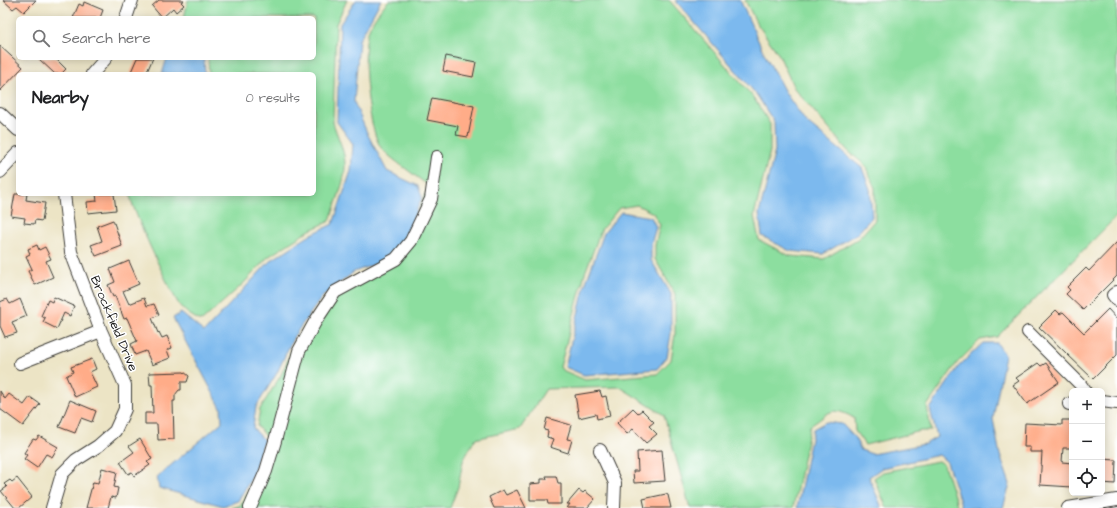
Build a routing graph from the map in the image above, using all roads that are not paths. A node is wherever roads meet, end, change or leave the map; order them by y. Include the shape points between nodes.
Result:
1 (132, 0) edge
2 (127, 16) edge
3 (104, 60) edge
4 (94, 72) edge
5 (0, 113) edge
6 (16, 128) edge
7 (16, 155) edge
8 (437, 157) dead end
9 (0, 172) edge
10 (64, 196) edge
11 (1117, 292) edge
12 (1117, 300) edge
13 (101, 331) junction
14 (1028, 332) dead end
15 (20, 363) dead end
16 (1083, 388) edge
17 (1105, 401) edge
18 (1117, 403) edge
19 (600, 450) dead end
20 (1117, 500) edge
21 (52, 508) edge
22 (250, 508) edge
23 (614, 508) edge
24 (1068, 508) edge

1 - 2 street
3 - 4 street
5 - 6 street
7 - 9 street
8 - 22 street via 431,199 411,241 396,259 335,292 299,351 266,471
10 - 13 street, Brockfield Drive via 71,252
11 - 12 street via 1113,295
13 - 15 street
13 - 21 street, Brockfield Drive via 125,385 125,409 116,431 76,460 62,474
14 - 16 street
17 - 18 street
19 - 23 street via 615,483
20 - 24 street

